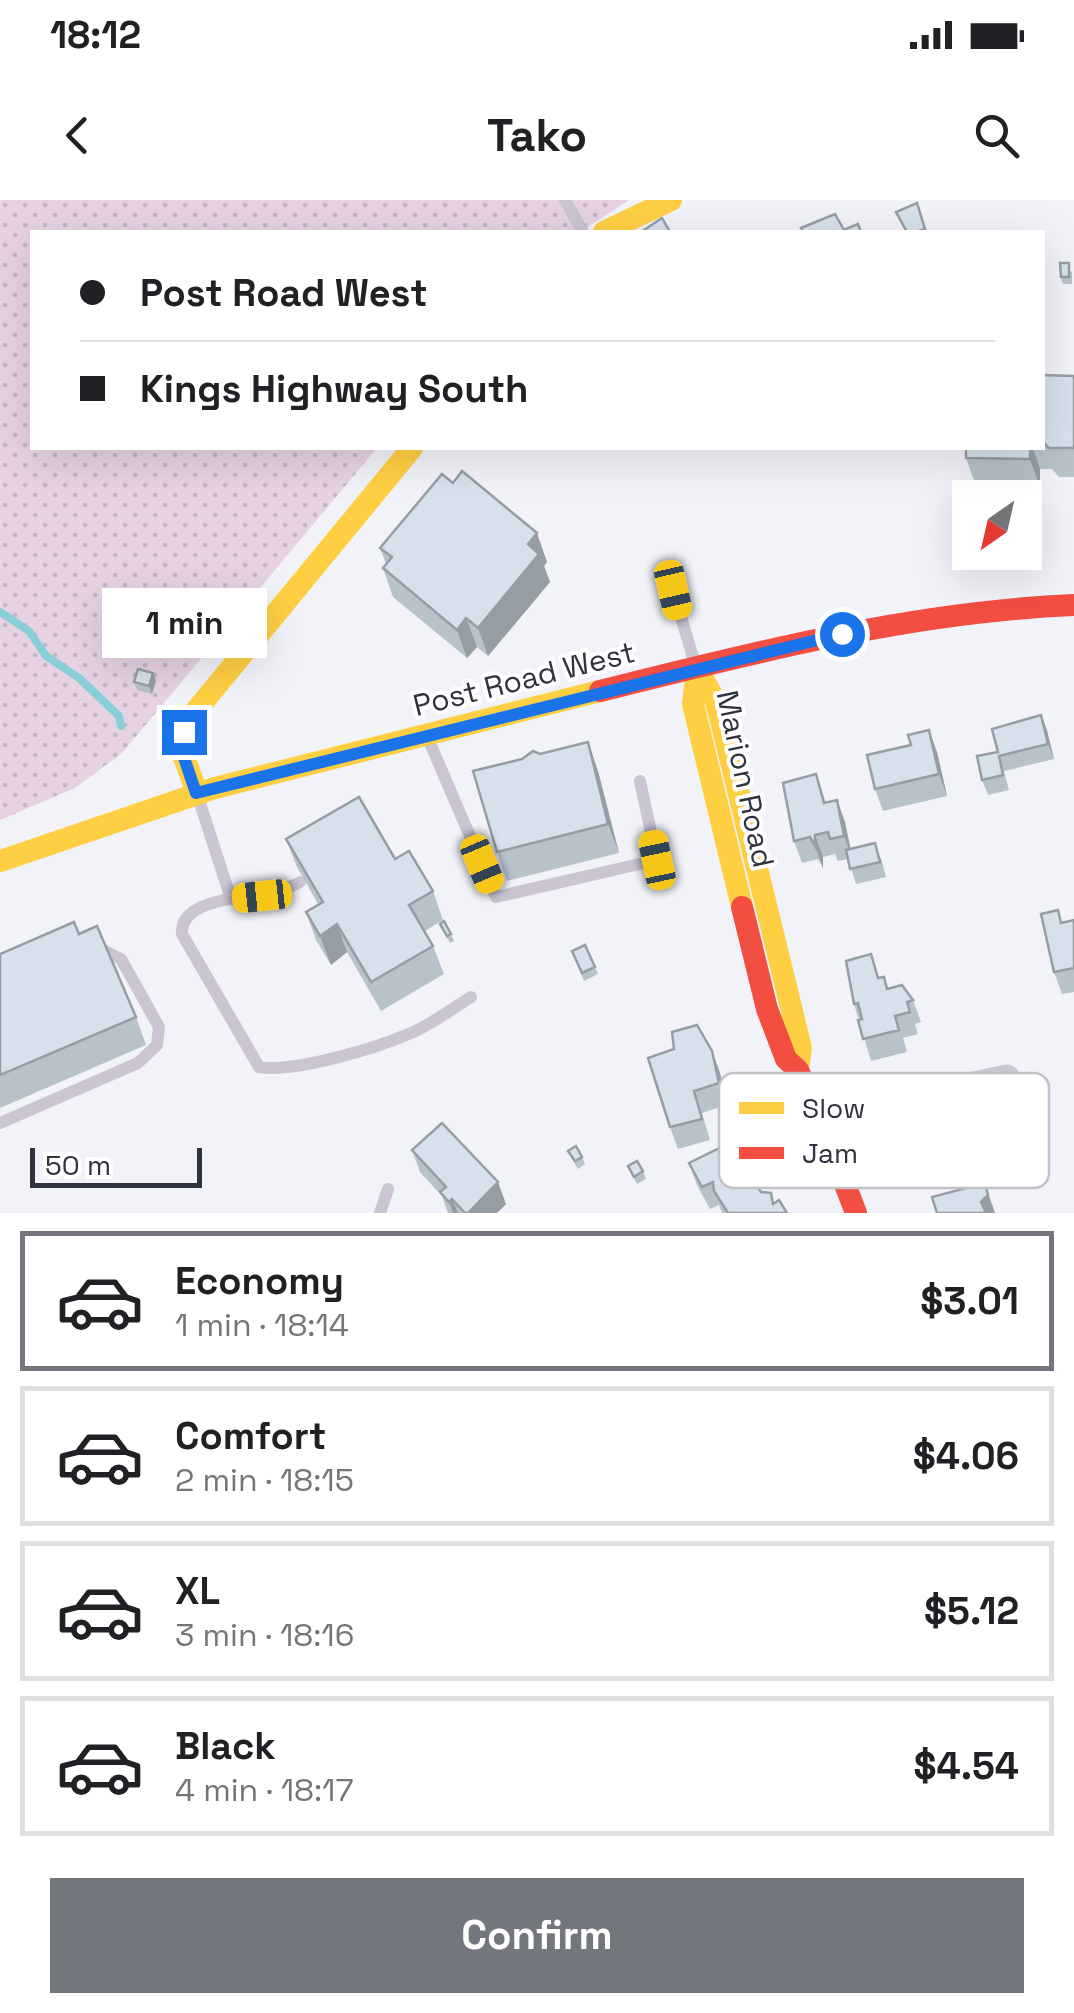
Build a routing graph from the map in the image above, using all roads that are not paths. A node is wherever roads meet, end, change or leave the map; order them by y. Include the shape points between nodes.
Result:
1 (565, 200) edge
2 (671, 200) edge
3 (582, 230) edge
4 (608, 230) edge
5 (410, 450) edge
6 (673, 590) dead end
7 (1074, 605) edge
8 (697, 668) junction
9 (426, 734) junction
10 (640, 780) dead end
11 (196, 793) junction
12 (0, 861) edge
13 (300, 882) edge
14 (232, 899) junction
15 (66, 947) edge
16 (471, 996) dead end
17 (799, 1073) edge
18 (0, 1123) edge
19 (846, 1188) edge
20 (388, 1189) dead end
21 (380, 1213) edge
22 (856, 1213) edge

1 - 3 lane
2 - 4 main road
5 - 11 main road via 190,718 181,749
6 - 8 lane
7 - 8 main road, Post Road West via 928,618
8 - 9 main road, Post Road West
8 - 17 main road, Marion Road via 724,733 801,1048
9 - 10 lane via 496,897 657,860
9 - 11 main road, Post Road West
11 - 12 main road, Post Road West
11 - 14 lane
13 - 14 lane via 276,894
14 - 16 lane via 190,911 181,928 259,1067 281,1068 387,1042
15 - 18 lane via 100,946 121,960 159,1027 157,1045 138,1064
19 - 22 main road, Marion Road
20 - 21 lane

